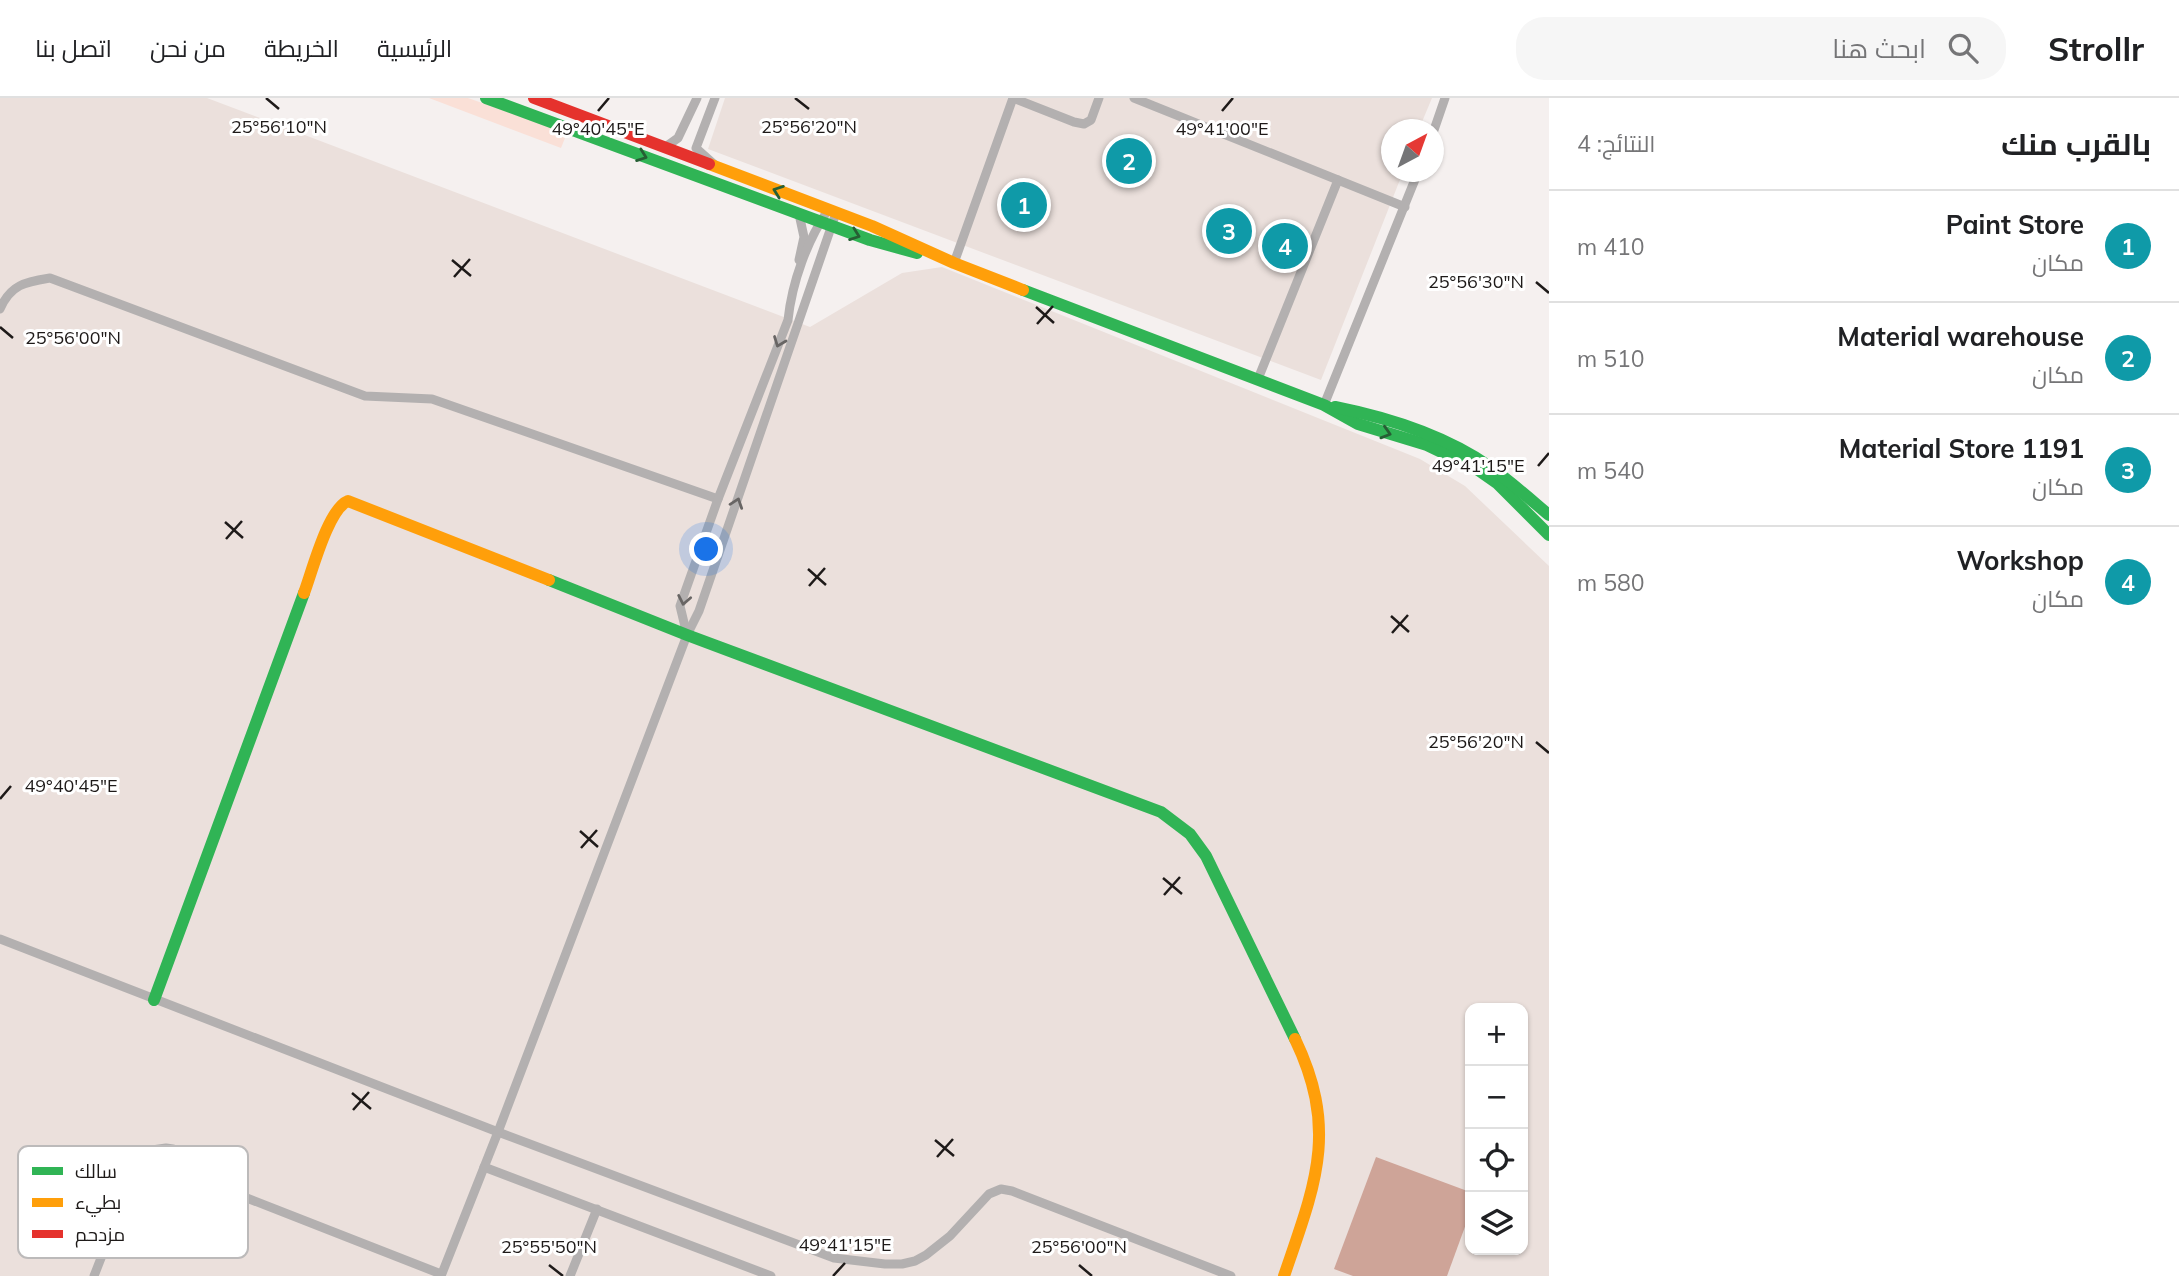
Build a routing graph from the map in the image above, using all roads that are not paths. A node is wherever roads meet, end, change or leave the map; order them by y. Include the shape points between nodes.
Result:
1 (486, 98) edge
2 (534, 98) edge
3 (697, 98) edge
4 (715, 98) edge
5 (1013, 98) edge
6 (1100, 98) edge
7 (1134, 98) edge
8 (1446, 98) edge
9 (1437, 119) edge
10 (664, 148) junction
11 (718, 169) junction
12 (1338, 180) junction
13 (1414, 182) edge
14 (1405, 206) junction
15 (832, 211) junction
16 (799, 214) junction
17 (826, 224) junction
18 (954, 262) junction
19 (790, 298) junction
20 (0, 309) edge
21 (1258, 379) junction
22 (1324, 405) junction
23 (718, 499) junction
24 (1549, 515) edge
25 (1549, 535) edge
26 (687, 635) junction
27 (0, 939) edge
28 (154, 1000) junction
29 (498, 1132) junction
30 (484, 1167) junction
31 (248, 1199) edge
32 (597, 1209) junction
33 (101, 1258) edge
34 (441, 1275) edge
35 (94, 1276) edge
36 (570, 1276) edge
37 (771, 1276) edge
38 (1231, 1276) edge
39 (1284, 1276) edge

1 -> 16 street
2 - 10 street
3 - 10 street via 678,138
4 - 11 street via 696,148
5 - 6 street via 1084,124 1091,120
5 - 18 street
7 - 12 street
8 - 9 street
10 - 11 street
15 -> 11 street
12 - 14 street
12 - 21 street
13 - 14 street
14 - 22 street
15 - 17 street
15 - 18 street
16 - 17 street
16 - 19 street via 804,237
17 -> 18 street
17 - 19 street
26 -> 17 street via 713,572
18 - 21 street
19 -> 23 street via 788,320
20 - 23 street via 5,297 23,283 50,278 365,396 432,399
21 - 22 street
22 - 24 street via 1379,417 1455,446 1482,461
22 -> 25 street via 1359,424 1427,445 1477,469
23 -> 26 street via 680,606
26 - 28 street via 360,504 341,504
26 - 29 street
26 - 39 street via 1161,812 1193,834 1305,1058 1320,1102 1318,1169
27 - 28 street
28 - 29 street
29 - 30 street
29 - 38 street via 834,1258 885,1264 915,1261 937,1247 989,1194 1001,1189
30 - 32 street
30 - 34 street
31 - 34 street
32 - 36 street
32 - 37 street
33 - 35 street

